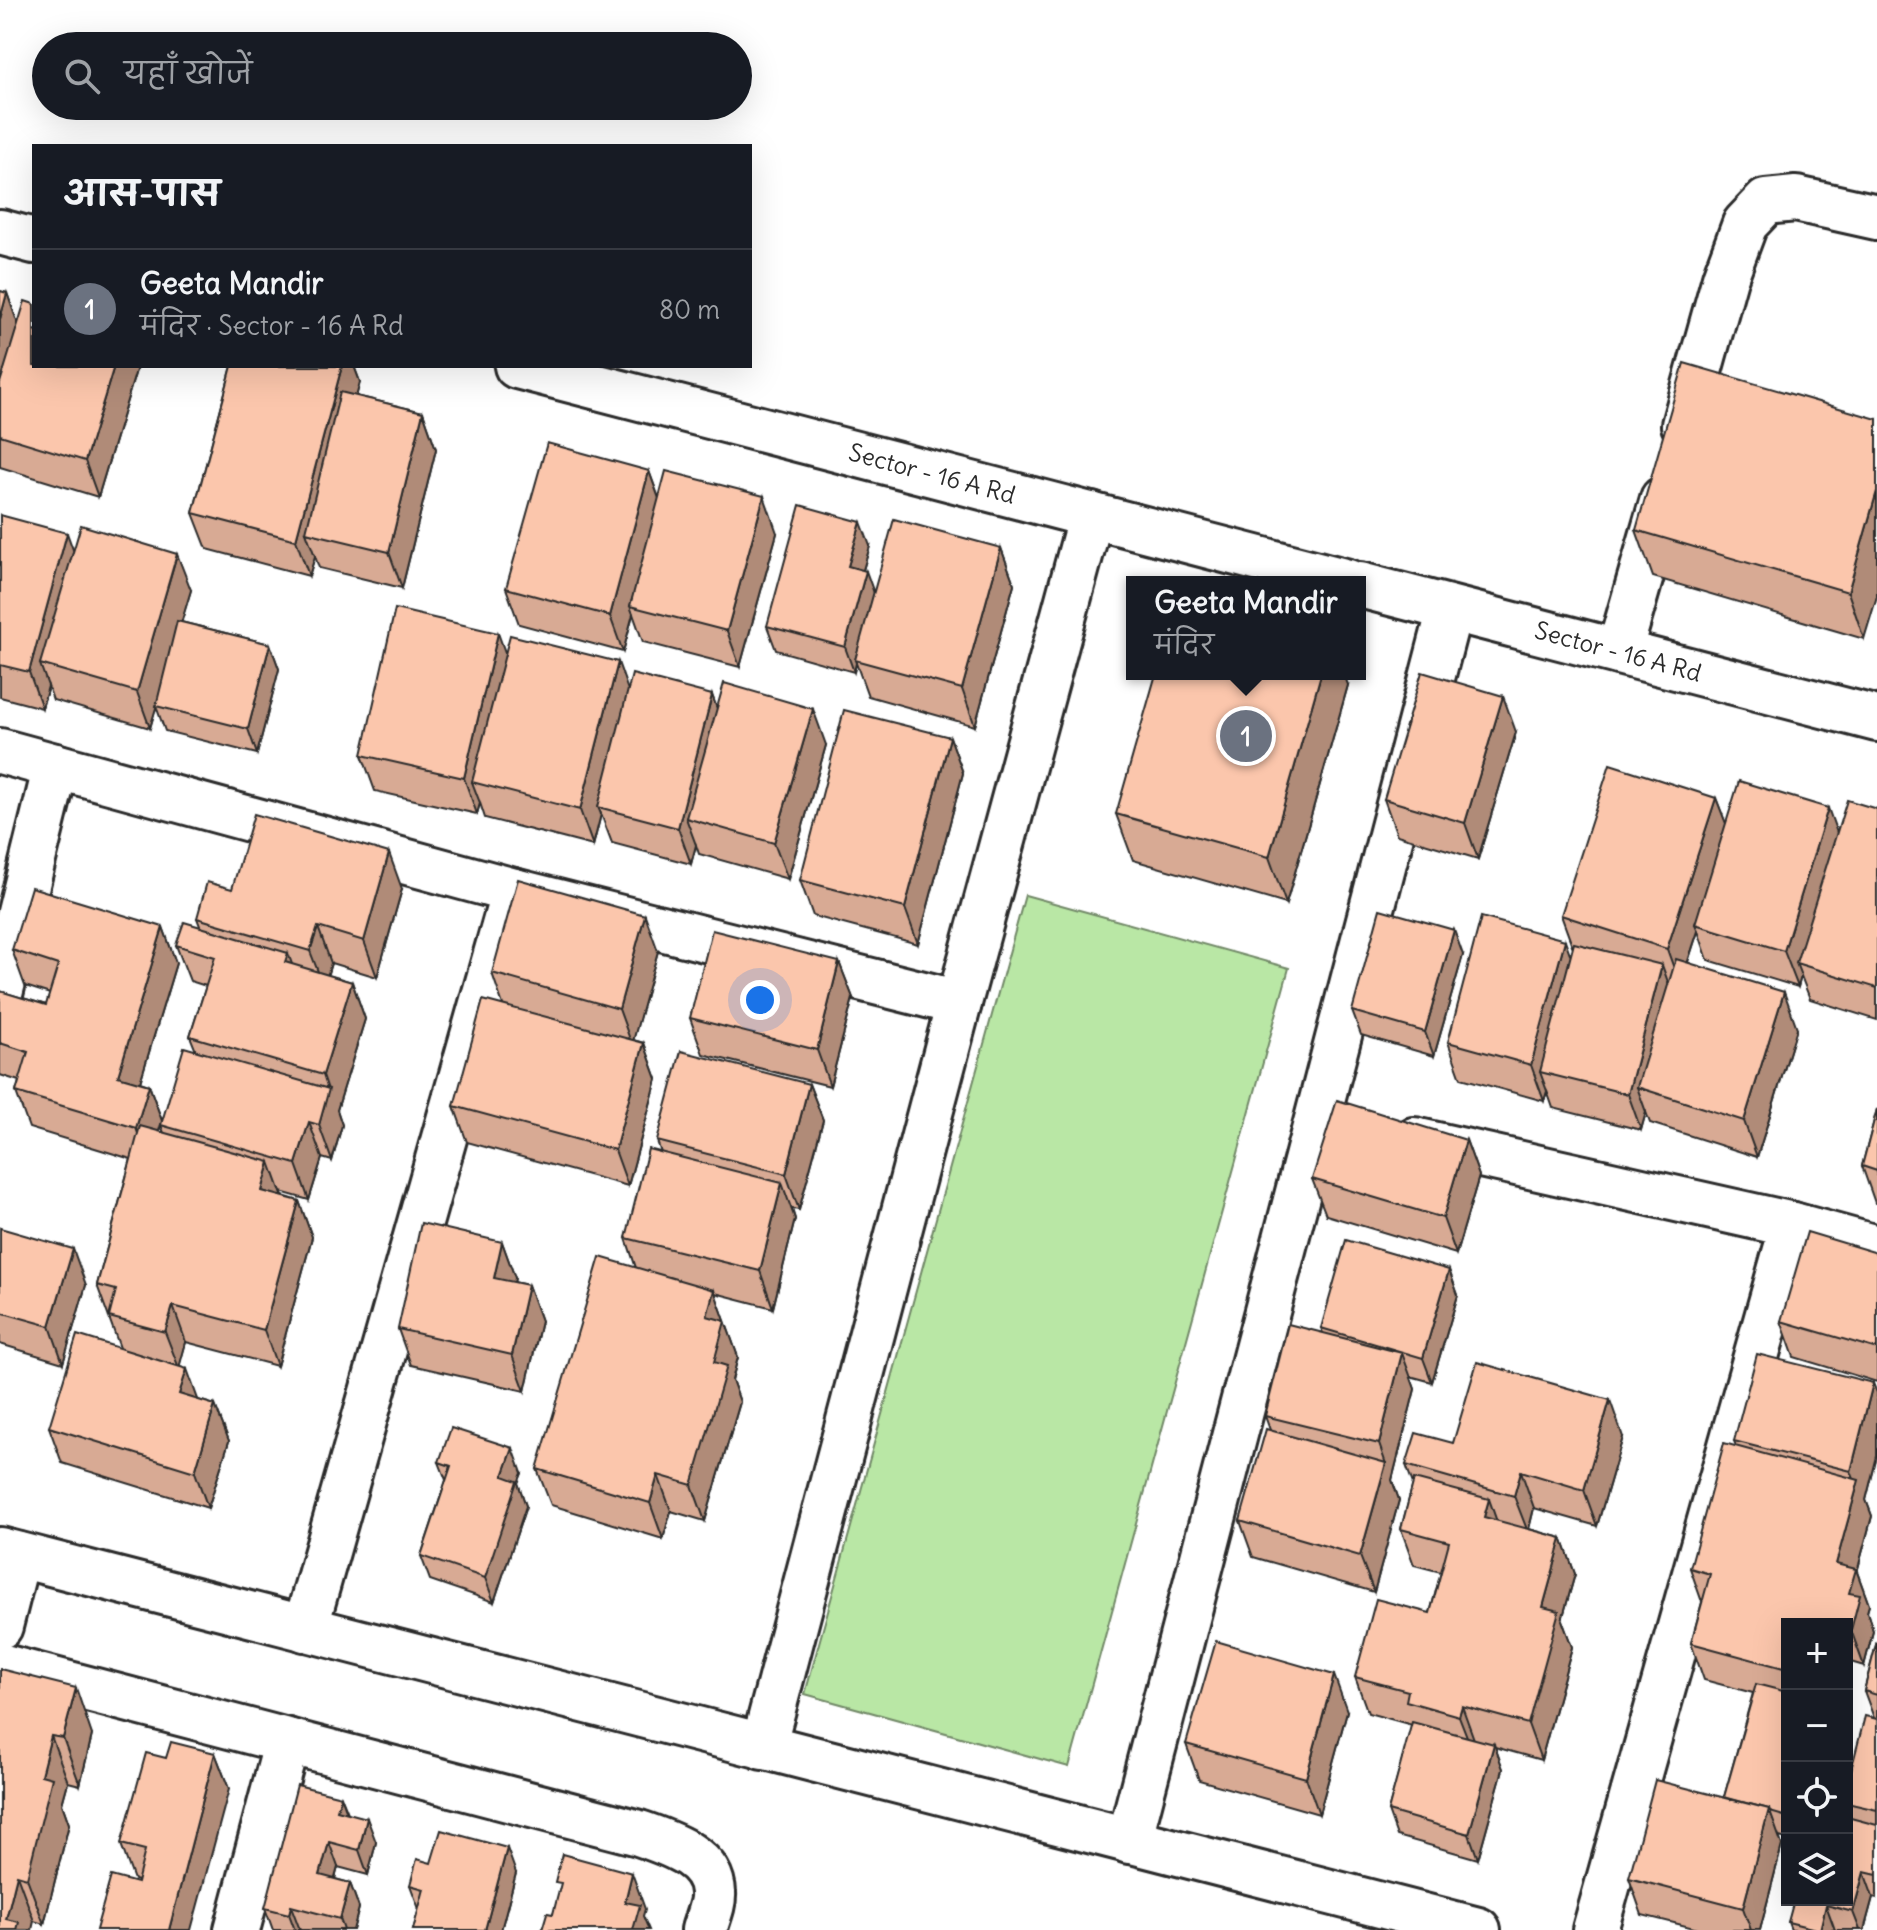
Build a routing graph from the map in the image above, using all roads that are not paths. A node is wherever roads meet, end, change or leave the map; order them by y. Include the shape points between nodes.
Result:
1 (1877, 217) edge
2 (0, 232) edge
3 (32, 240) edge
4 (525, 368) edge
5 (1091, 515) junction
6 (1325, 576) edge
7 (1366, 587) edge
8 (1450, 609) junction
9 (1619, 652) junction
10 (1877, 719) edge
11 (0, 751) edge
12 (56, 766) junction
13 (514, 891) junction
14 (0, 994) edge
15 (959, 1003) junction
16 (1348, 1125) junction
17 (1793, 1225) junction
18 (1877, 1248) edge
19 (9, 1553) edge
20 (0, 1626) edge
21 (305, 1629) junction
22 (0, 1666) edge
23 (287, 1741) junction
24 (763, 1747) junction
25 (1129, 1841) junction
26 (237, 1930) edge
27 (704, 1930) edge
28 (1478, 1930) edge
29 (1595, 1930) edge

1 - 9 street via 1796,199 1766,202 1745,224
2 - 3 street
4 - 5 street, Sector - 16 A Rd
5 - 6 street, Sector - 16 A Rd
5 - 15 street
7 - 8 street, Sector - 16 A Rd
8 - 9 street, Sector - 16 A Rd
8 - 16 street
9 - 10 street, Sector - 16 A Rd
11 - 12 street
12 - 13 street
12 - 14 street
13 - 15 street
13 - 21 street
15 - 24 street
16 - 17 street
16 - 25 street
17 - 18 street
17 - 29 street
19 - 20 street
19 - 21 street
21 - 24 street
22 - 23 street
23 - 26 street
23 - 27 street via 671,1845 704,1865 713,1893
24 - 25 street
25 - 28 street

